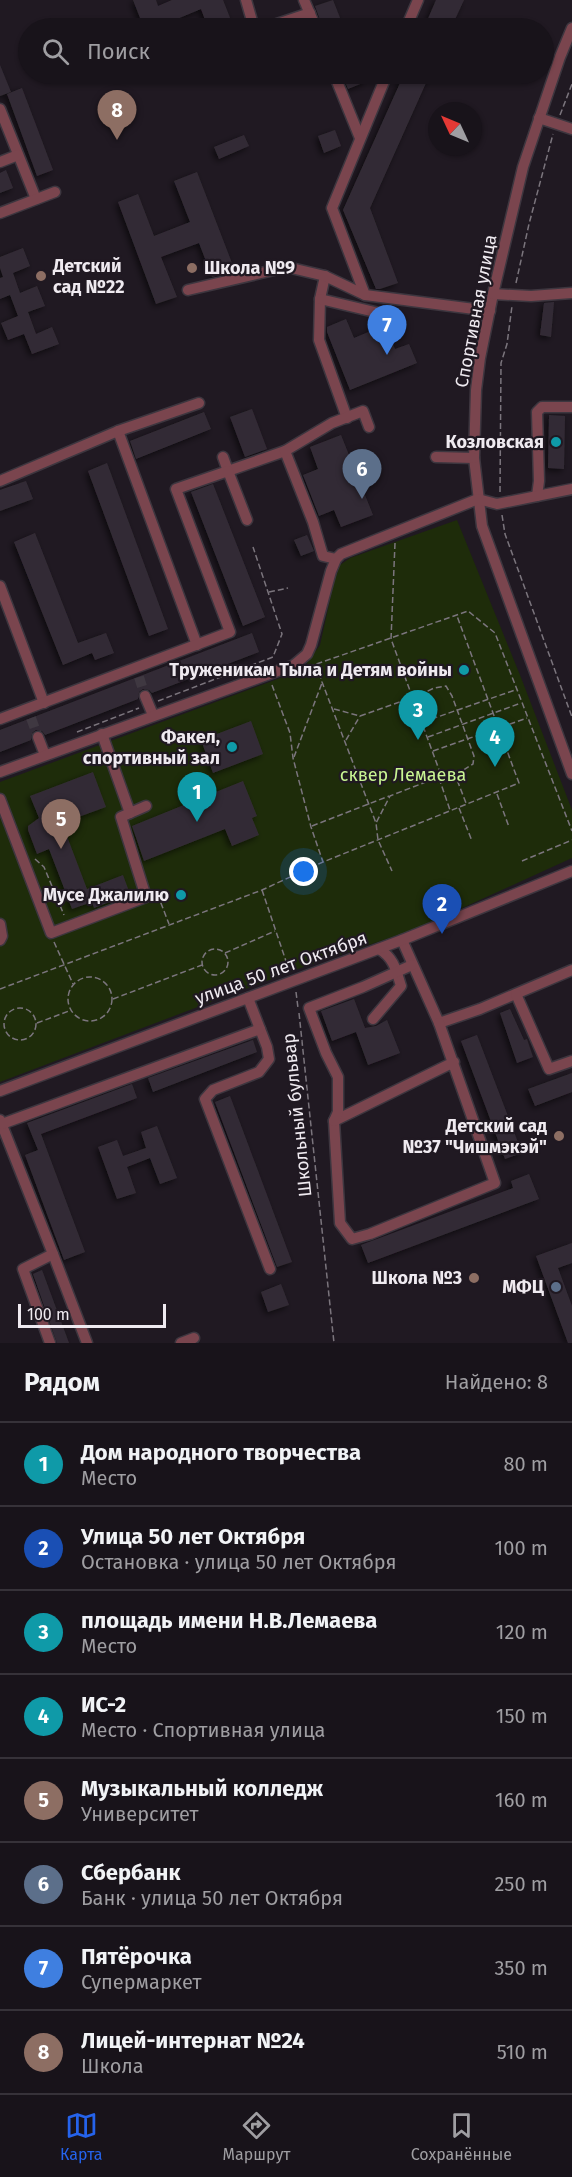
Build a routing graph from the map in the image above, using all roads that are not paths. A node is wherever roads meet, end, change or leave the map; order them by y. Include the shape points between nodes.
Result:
1 (246, 0) edge
2 (304, 0) edge
3 (418, 0) edge
4 (310, 13) junction
5 (251, 18) edge
6 (295, 18) edge
7 (312, 18) edge
8 (410, 18) edge
9 (572, 28) edge
10 (554, 74) edge
11 (338, 84) edge
12 (383, 84) edge
13 (551, 84) edge
14 (0, 109) edge
15 (539, 118) junction
16 (572, 129) edge
17 (360, 138) junction
18 (18, 155) junction
19 (0, 162) edge
20 (55, 192) dead end
21 (36, 199) junction
22 (0, 213) edge
23 (325, 276) junction
24 (188, 290) dead end
25 (572, 293) edge
26 (493, 294) junction
27 (365, 295) junction
28 (320, 299) junction
29 (490, 311) junction
30 (396, 317) dead end
31 (199, 403) dead end
32 (572, 407) edge
33 (347, 418) junction
34 (369, 427) dead end
35 (118, 431) junction
36 (285, 451) junction
37 (224, 457) dead end
38 (436, 457) dead end
39 (474, 458) junction
40 (228, 471) junction
41 (0, 481) edge
42 (572, 489) edge
43 (537, 496) junction
44 (478, 500) junction
45 (248, 520) dead end
46 (336, 559) junction
47 (0, 586) edge
48 (197, 645) junction
49 (45, 703) junction
50 (0, 719) edge
51 (102, 734) junction
52 (38, 737) tunnel mouth
53 (45, 755) junction
54 (0, 772) edge
55 (572, 774) edge
56 (0, 799) edge
57 (146, 807) dead end
58 (130, 813) junction
59 (572, 871) edge
60 (0, 924) edge
61 (0, 940) edge
62 (402, 940) junction
63 (379, 949) junction
64 (412, 965) junction
65 (572, 970) edge
66 (397, 972) junction
67 (516, 994) junction
68 (248, 998) junction
69 (373, 1019) dead end
70 (440, 1023) junction
71 (260, 1029) junction
72 (572, 1061) edge
73 (454, 1062) junction
74 (0, 1090) edge
75 (334, 1121) junction
76 (1, 1122) edge
77 (53, 1254) junction
78 (270, 1269) dead end
79 (194, 1338) dead end
80 (50, 1343) edge
81 (87, 1343) edge
82 (181, 1343) edge

1 - 5 street
2 - 4 street
3 - 8 street
4 - 6 street
4 - 7 street
9 - 10 street, Спортивная улица
11 - 17 street
12 - 17 street
13 - 15 street, Спортивная улица
14 - 18 street
15 - 16 street
15 - 26 street, Спортивная улица via 523,166
17 - 27 street via 332,207
18 - 19 street
18 - 21 street
20 - 21 street
21 - 22 street
23 - 24 street via 287,267
23 - 27 street
23 - 28 street
25 - 26 street
26 - 29 street, Спортивная улица
27 - 29 street
28 - 30 street
28 - 33 street via 320,340
29 - 39 street, Спортивная улица via 478,379
31 - 35 street
32 - 43 street via 542,407 537,412
33 - 34 street via 363,411
33 - 36 street
35 - 41 street
35 - 48 street
36 - 40 street
36 - 46 street via 323,556
37 - 40 street
38 - 39 street
39 - 44 street, Спортивная улица
40 - 45 street
40 - 48 street via 176,489 230,632
42 - 43 street
43 - 44 street via 500,504
44 - 46 street via 367,542
44 - 55 street, Спортивная улица via 497,571
46 - 51 street via 316,632 307,654 294,664 268,675 148,706
47 - 49 street
48 - 49 street via 137,673
49 - 50 street via 29,714
51 - 53 street
51 - 58 street
52 - 53 street
53 - 54 street
56 - 58 street via 51,933 146,897 121,817
57 - 58 street
59 - 62 street, улица 50 лет Октября
60 - 61 street
62 - 63 street, улица 50 лет Октября
62 - 64 street
63 - 66 street via 389,955
63 - 68 street, улица 50 лет Октября
64 - 66 street
64 - 70 street
65 - 67 street
66 - 69 street via 401,986
66 - 75 street via 309,1008 338,1077 338,1112
67 - 70 street
67 - 72 street via 549,1069
68 - 71 street
68 - 74 street, улица 50 лет Октября
70 - 73 street
71 - 76 street
71 - 78 street via 269,1059 259,1072 213,1090 205,1099
73 - 75 street
73 - 75 street via 495,1183 352,1239 340,1223
76 - 77 street
77 - 80 street via 23,1269
77 - 81 street
79 - 82 street

